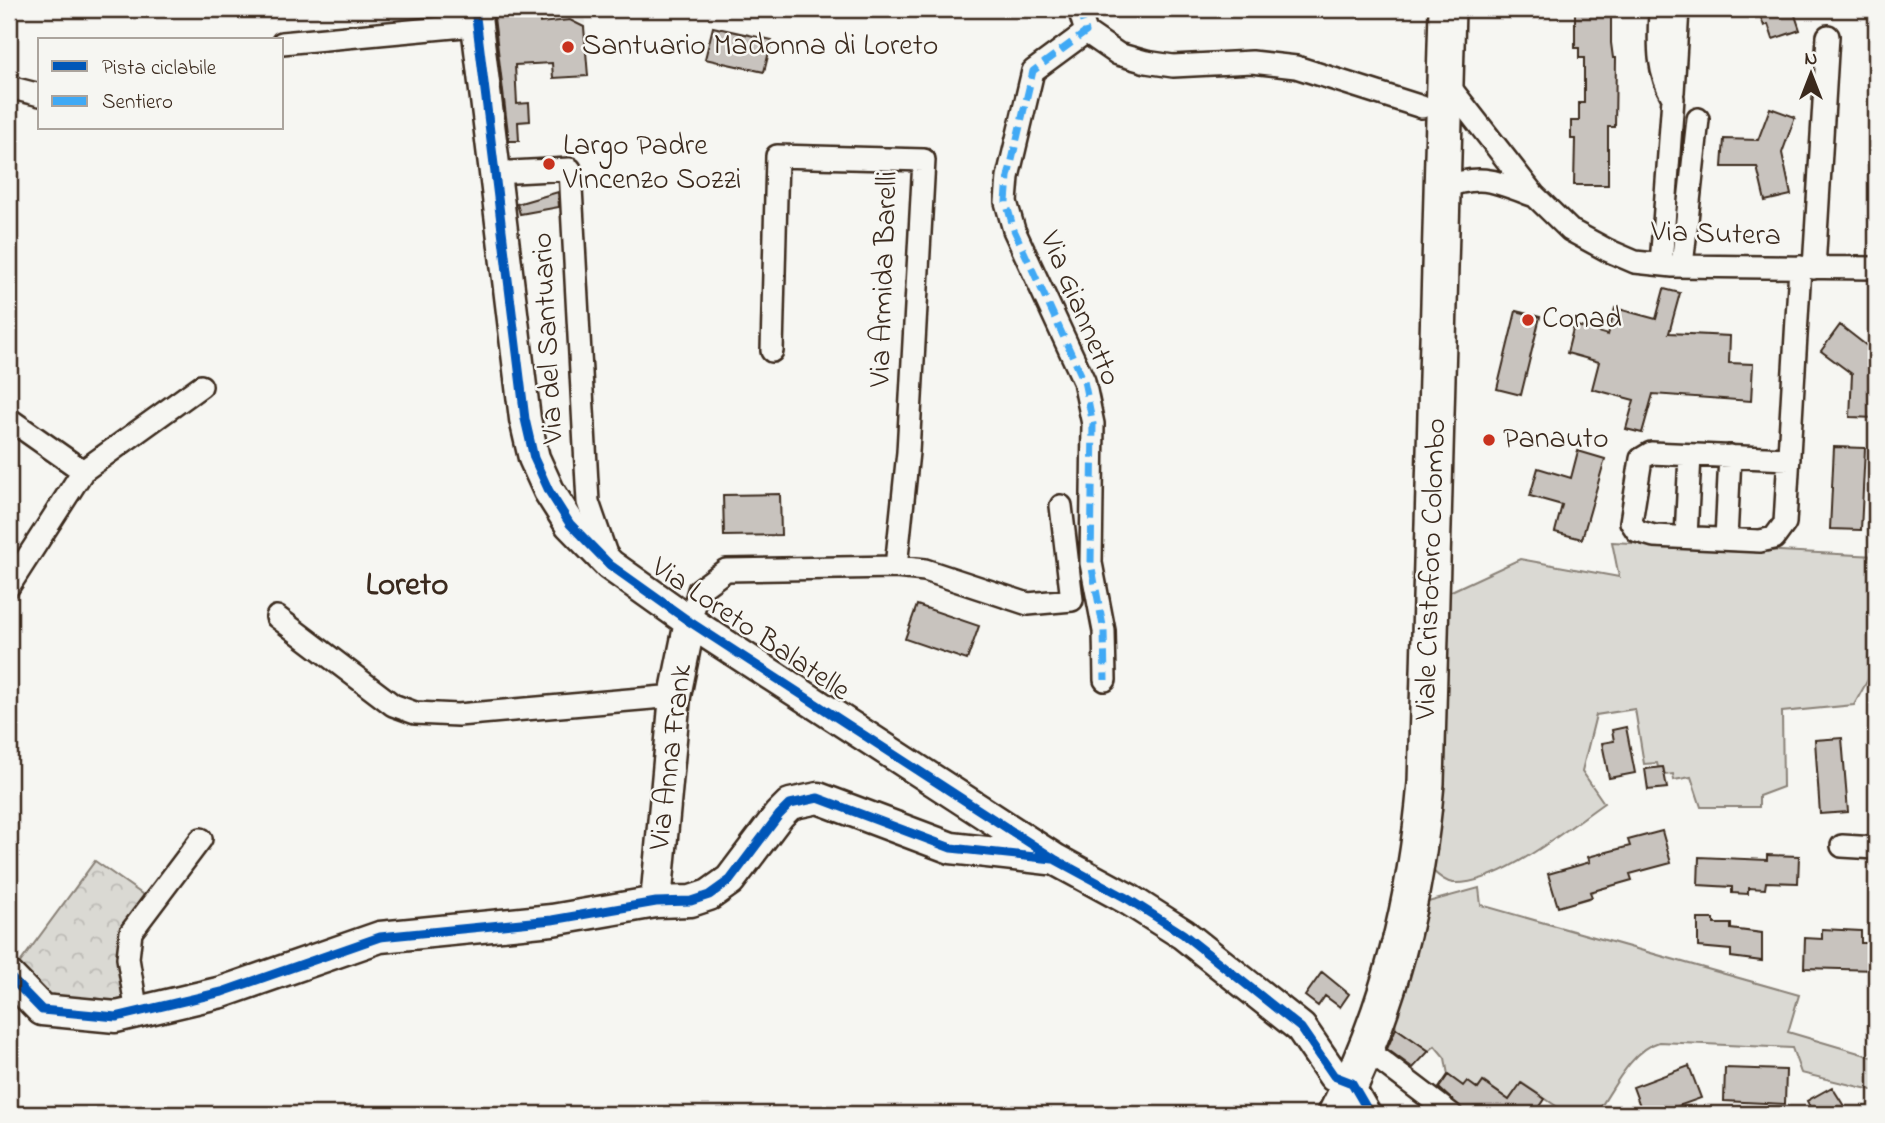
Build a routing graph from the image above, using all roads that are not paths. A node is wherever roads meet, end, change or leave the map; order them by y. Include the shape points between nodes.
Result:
1 (1079, 9) edge
2 (1425, 9) edge
3 (1447, 9) edge
4 (1660, 9) edge
5 (1678, 9) edge
6 (475, 17) edge
7 (1086, 32) junction
8 (1828, 36) dead end
9 (284, 43) edge
10 (1444, 80) junction
11 (9, 87) edge
12 (38, 94) edge
13 (1673, 98) junction
14 (1422, 107) junction
15 (1698, 119) dead end
16 (493, 173) junction
17 (1442, 188) junction
18 (1534, 195) junction
19 (1671, 265) junction
20 (1807, 268) junction
21 (1876, 268) edge
22 (772, 351) dead end
23 (201, 386) dead end
24 (9, 419) edge
25 (1690, 455) junction
26 (1730, 456) junction
27 (1789, 459) junction
28 (83, 471) junction
29 (1061, 506) dead end
30 (1686, 537) junction
31 (1726, 539) junction
32 (610, 565) junction
33 (896, 567) junction
34 (9, 586) edge
35 (1072, 600) junction
36 (1097, 603) junction
37 (277, 617) dead end
38 (690, 622) junction
39 (1105, 681) dead end
40 (675, 696) junction
41 (201, 839) dead end
42 (1842, 846) dead end
43 (1876, 848) edge
44 (1056, 860) junction
45 (656, 902) junction
46 (9, 976) edge
47 (137, 1013) junction
48 (1380, 1060) dead end
49 (1343, 1080) junction
50 (1314, 1114) edge
51 (1336, 1114) edge
52 (1370, 1114) edge
53 (1451, 1114) edge

1 - 7 street
2 - 14 main road, Viale Cristoforo Colombo
3 - 10 main road, Viale Cristoforo Colombo
4 - 13 street via 1659,62
5 - 13 street
6 - 9 street
6 - 16 street, Via Loreto Balatelle
7 - 14 street via 1118,54 1146,62 1173,66 1252,62 1296,68
7 - 36 street, Via Giannetto via 1033,71 1006,202 1086,392 1093,424 1091,563
8 - 20 street
10 - 17 main road, Viale Cristoforo Colombo
10 - 18 street, Via Sutera
11 - 12 street
13 - 19 street
14 - 49 main road, Viale Cristoforo Colombo via 1402,792 1387,914
15 - 19 street
16 - 32 street, Via Loreto Balatelle via 519,380 534,458 548,491 570,524
16 - 32 street, Via del Santuario via 570,169 588,502
17 - 18 street via 1466,178 1488,178
17 - 49 main road, Viale Cristoforo Colombo via 1426,783 1420,844 1394,974
18 - 19 street, Via Sutera via 1570,230 1635,262
19 - 20 street, Via Sutera
20 - 21 street, Via Sutera
20 - 27 street
22 - 33 street, Via Armida Barelli via 777,156 924,160 908,452
23 - 28 street
24 - 28 street
25 - 26 street
25 - 30 street
25 - 30 street via 1651,453 1641,459 1631,522 1637,531 1654,536
26 - 27 street
26 - 31 street
27 - 31 street via 1785,523 1774,538
28 - 34 street
29 - 35 street
30 - 31 street
32 - 38 street, Via Loreto Balatelle
33 - 35 street, Via Anna Frank via 925,570 1028,604
33 - 38 street, Via Anna Frank via 726,570 699,590
35 - 36 street, Via Anna Frank
36 - 39 street, Via Giannetto via 1104,631
37 - 40 street via 393,705 415,713 458,715
38 - 40 street, Via Anna Frank
38 - 44 street, Via Loreto Balatelle
40 - 45 street, Via Anna Frank
41 - 47 street via 131,932 128,958
42 - 43 street
44 - 45 street via 951,848 818,798 804,799 779,815 745,864 709,895 691,901
44 - 49 street, Via Loreto Balatelle via 1161,920 1242,979 1301,1028
45 - 47 street via 552,920 380,937 222,992
46 - 47 street via 42,1010 116,1017
48 - 53 street
49 - 50 main road, Viale Cristoforo Colombo
49 - 51 main road, Viale Cristoforo Colombo
49 - 52 street

